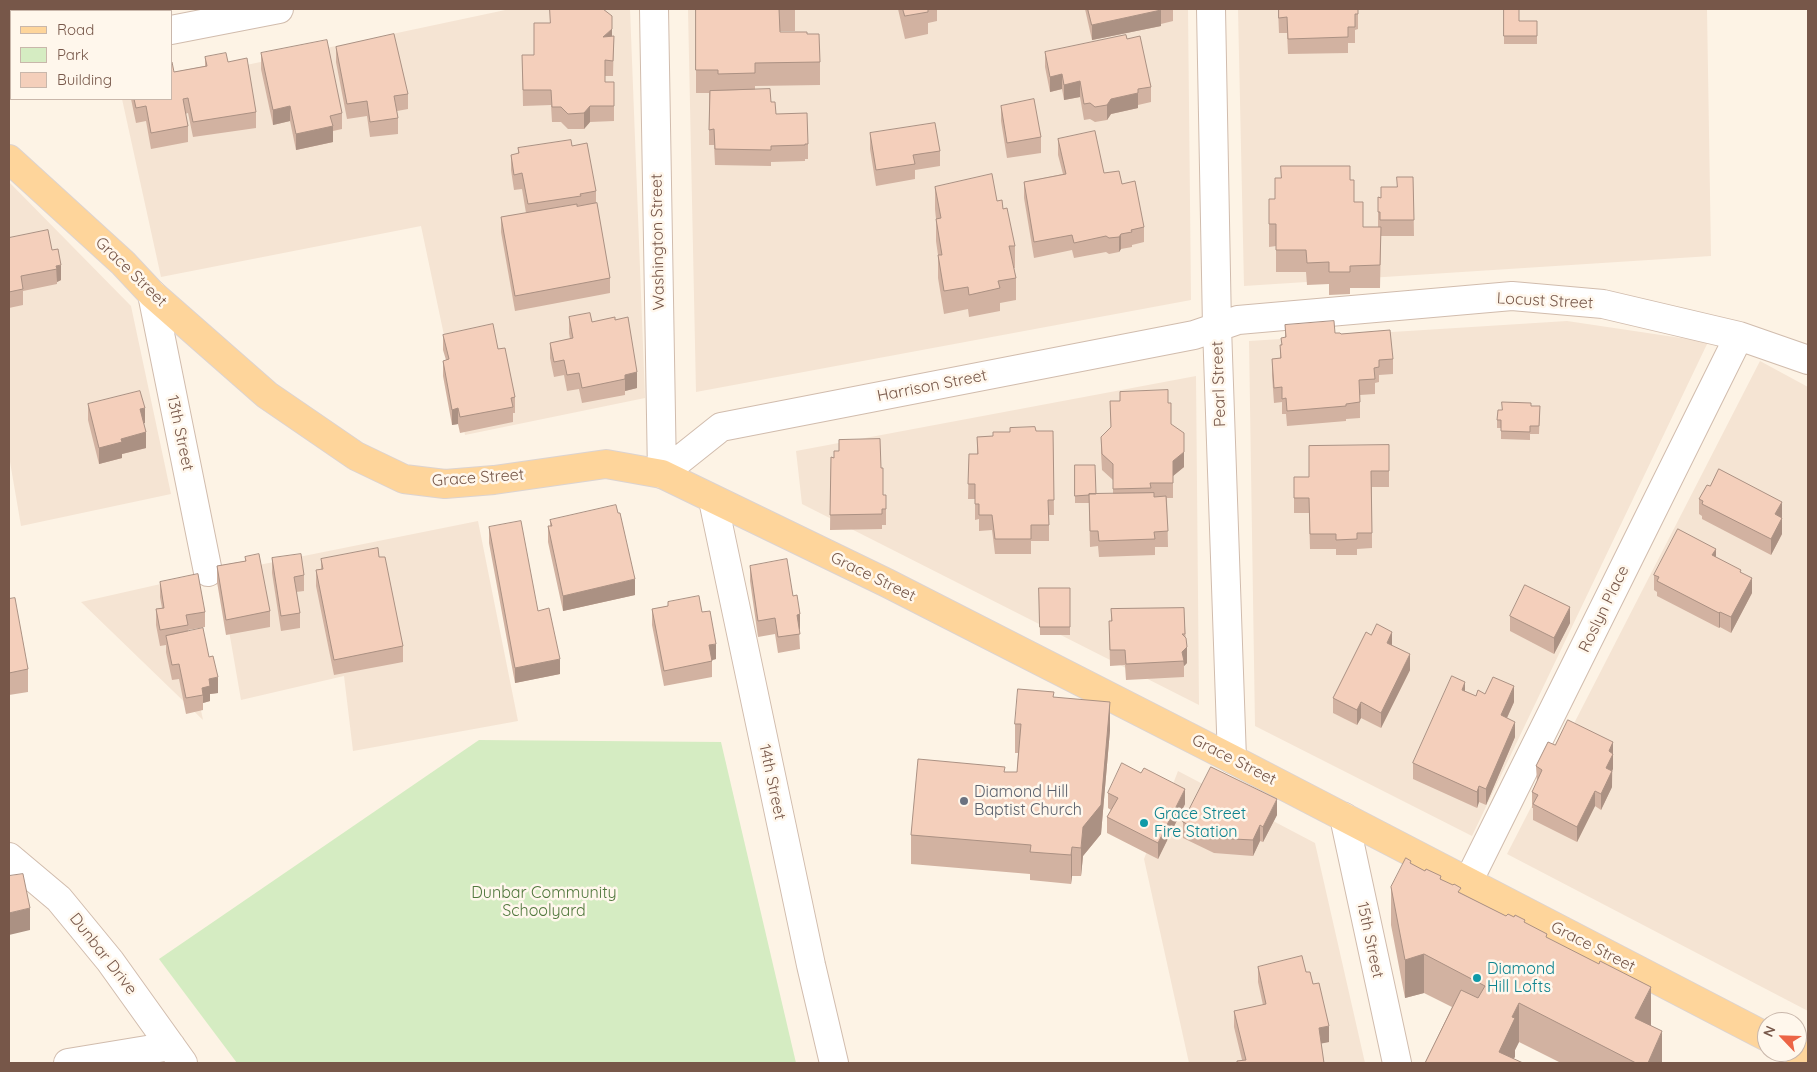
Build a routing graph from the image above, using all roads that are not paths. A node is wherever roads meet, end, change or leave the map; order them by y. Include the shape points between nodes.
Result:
1 (279, 9) edge
2 (654, 9) edge
3 (1211, 9) edge
4 (172, 30) edge
5 (9, 160) edge
6 (152, 294) junction
7 (1217, 327) junction
8 (1739, 336) junction
9 (1808, 360) edge
10 (662, 474) junction
11 (713, 500) junction
12 (208, 572) dead end
13 (1232, 759) junction
14 (1344, 817) junction
15 (9, 857) edge
16 (1468, 882) junction
17 (1757, 1032) edge
18 (177, 1054) edge
19 (68, 1063) edge
20 (834, 1063) edge
21 (1397, 1063) edge

1 - 4 street
2 - 10 street, Washington Street
3 - 7 street, Pearl Street
5 - 6 main road, Grace Street via 123,263
6 - 10 main road, Grace Street via 267,395 356,456 404,479 445,484 606,464
6 - 12 street, 13th Street
7 - 8 street, Locust Street via 1238,320 1512,296 1603,304
7 - 10 street, Harrison Street via 1194,335 721,427
7 - 13 street, Pearl Street
8 - 9 street, Locust Street
8 - 16 street, Roslyn Place
10 - 11 main road, Grace Street
11 - 13 main road, Grace Street via 887,583
11 - 20 street, 14th Street
13 - 14 main road, Grace Street
14 - 16 main road, Grace Street
14 - 21 street, 15th Street
15 - 18 street, Dunbar Drive via 59,899 110,961
16 - 17 main road, Grace Street
18 - 19 street

